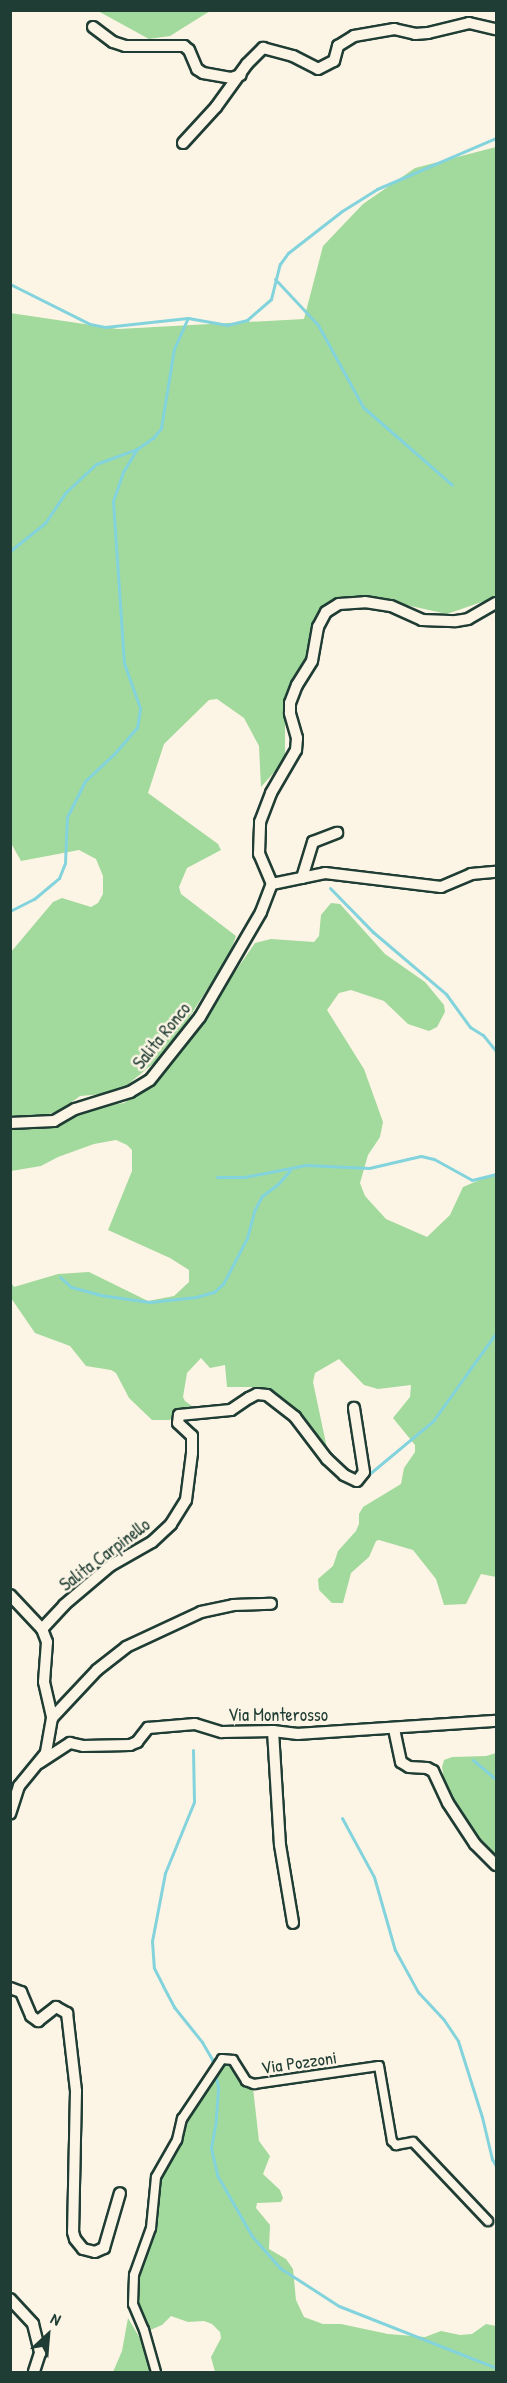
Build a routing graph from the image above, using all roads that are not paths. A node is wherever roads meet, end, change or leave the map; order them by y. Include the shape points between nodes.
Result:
1 (93, 27) dead end
2 (496, 29) edge
3 (241, 75) junction
4 (183, 142) dead end
5 (496, 603) edge
6 (337, 833) dead end
7 (496, 872) edge
8 (302, 878) junction
9 (272, 884) junction
10 (10, 1123) edge
11 (354, 1408) dead end
12 (10, 1595) edge
13 (272, 1604) dead end
14 (42, 1629) junction
15 (52, 1718) junction
16 (496, 1721) edge
17 (394, 1729) junction
18 (273, 1731) junction
19 (39, 1763) junction
20 (10, 1814) edge
21 (496, 1865) edge
22 (293, 1923) dead end
23 (10, 1988) edge
24 (120, 2193) dead end
25 (488, 2221) dead end
26 (10, 2298) edge
27 (34, 2373) edge
28 (156, 2373) edge

1 - 3 street via 125,46 184,46 203,73 231,78
2 - 3 street via 469,23 428,33 394,29 354,36 338,46 334,61 318,69 294,56 263,48
3 - 4 street
5 - 9 street via 468,619 449,621 422,621 391,606 365,602 339,604 326,612 318,627 315,655 290,703 296,750 271,793 260,822 259,854
6 - 8 street via 312,844
7 - 8 street via 471,874 441,887 326,873
8 - 9 street
9 - 10 street, Salita Ronco via 261,912 200,1017 150,1080 130,1092 75,1108 54,1121
11 - 14 street, Salita Carpinello via 364,1472 354,1481 327,1459 290,1412 267,1395 257,1394 231,1410 179,1414 178,1423 192,1436 192,1453 186,1500 171,1524 152,1542 110,1566
12 - 14 street
13 - 15 street via 233,1605 201,1612 126,1647 97,1670
14 - 15 street via 48,1651 45,1682
15 - 19 street via 46,1753
16 - 17 street, Via Monterosso
17 - 18 street, Via Monterosso via 298,1734
17 - 21 street via 401,1762 436,1774 447,1803
18 - 19 street, Via Monterosso via 222,1732 195,1724 148,1728 130,1745 70,1743
18 - 22 street via 280,1845
19 - 20 street via 19,1786
23 - 24 street via 21,1992 31,2016 38,2020 56,2007 68,2013 76,2091 73,2232 83,2249 95,2252 104,2248
25 - 28 street, Via Pozzoni via 415,2144 394,2144 379,2066 254,2084 244,2079 235,2062 225,2059 217,2064 182,2119 177,2140 156,2177 151,2228 137,2262 133,2304
26 - 27 street via 33,2324 40,2353

